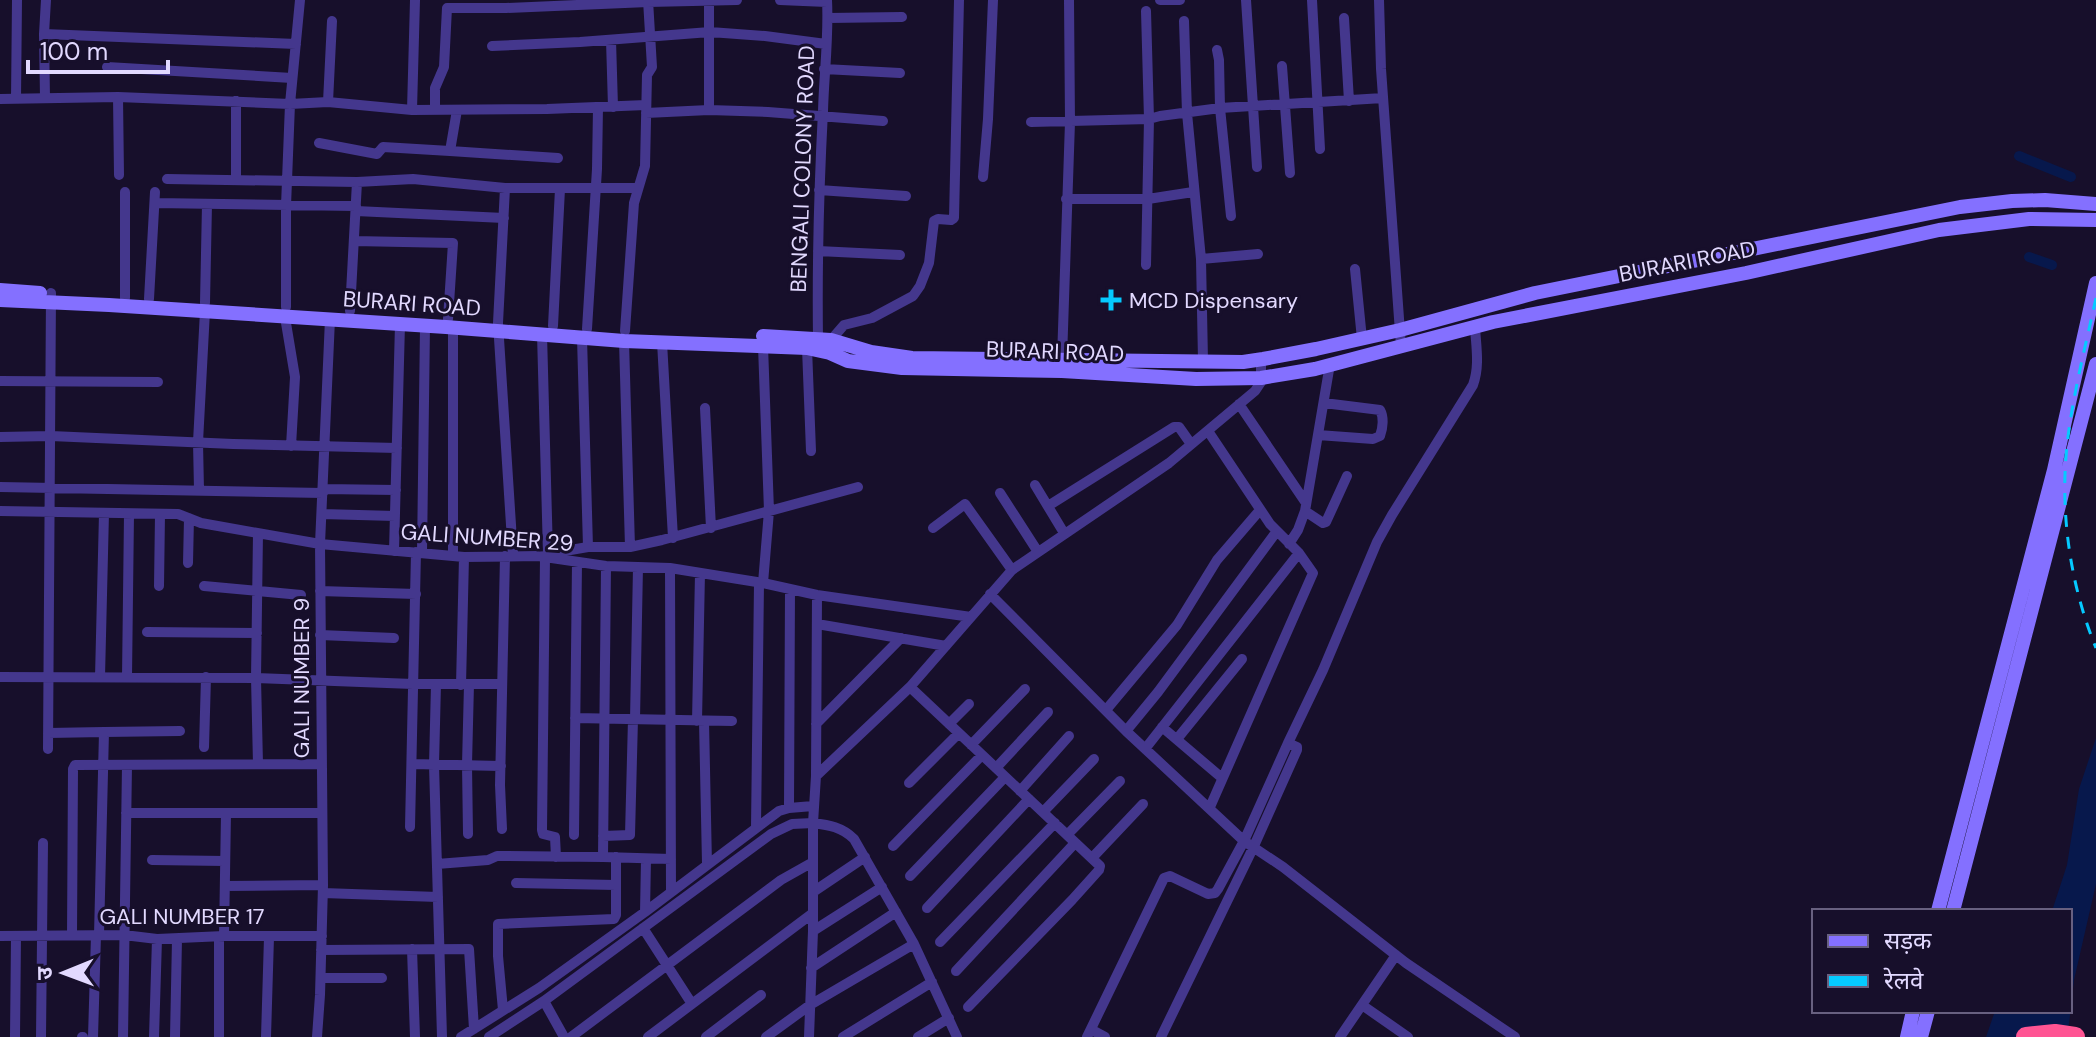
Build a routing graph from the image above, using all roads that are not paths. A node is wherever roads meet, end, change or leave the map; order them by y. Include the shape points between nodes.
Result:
1 (17, 0) edge
2 (46, 0) edge
3 (300, 0) edge
4 (415, 0) edge
5 (709, 0) edge
6 (737, 0) edge
7 (780, 0) edge
8 (959, 0) edge
9 (993, 0) edge
10 (1069, 0) edge
11 (1160, 0) edge
12 (1180, 0) edge
13 (1246, 0) edge
14 (1312, 0) edge
15 (1379, 0) edge
16 (648, 1) edge
17 (827, 1) edge
18 (1146, 11) dead end
19 (902, 17) dead end
20 (828, 18) junction
21 (1344, 18) dead end
22 (332, 21) dead end
23 (1184, 21) dead end
24 (710, 32) junction
25 (44, 34) junction
26 (651, 36) junction
27 (611, 40) junction
28 (296, 44) junction
29 (826, 44) junction
30 (492, 46) dead end
31 (1217, 50) dead end
32 (1282, 66) dead end
33 (107, 67) dead end
34 (824, 69) junction
35 (900, 73) dead end
36 (292, 78) junction
37 (118, 97) junction
38 (45, 98) junction
39 (1383, 98) junction
40 (0, 99) edge
41 (16, 99) junction
42 (236, 101) junction
43 (1349, 101) junction
44 (328, 102) junction
45 (1317, 102) junction
46 (290, 104) junction
47 (1284, 104) junction
48 (1252, 106) junction
49 (598, 107) junction
50 (613, 107) junction
51 (1220, 108) junction
52 (435, 109) junction
53 (646, 109) junction
54 (412, 110) junction
55 (457, 110) junction
56 (709, 110) junction
57 (1187, 113) junction
58 (822, 117) junction
59 (1149, 119) junction
60 (883, 121) dead end
61 (1031, 122) dead end
62 (1070, 122) junction
63 (319, 143) dead end
64 (1320, 149) dead end
65 (450, 151) junction
66 (558, 158) dead end
67 (1257, 167) dead end
68 (1290, 173) dead end
69 (119, 175) dead end
70 (983, 177) dead end
71 (167, 179) dead end
72 (236, 180) junction
73 (287, 181) junction
74 (357, 182) junction
75 (505, 188) junction
76 (595, 188) junction
77 (637, 188) junction
78 (560, 189) junction
79 (819, 190) junction
80 (125, 192) dead end
81 (1193, 192) junction
82 (906, 196) dead end
83 (1066, 199) junction
84 (1148, 199) junction
85 (207, 204) junction
86 (2096, 204) edge
87 (286, 206) junction
88 (356, 209) junction
89 (1231, 216) dead end
90 (504, 218) junction
91 (2096, 220) edge
92 (354, 241) junction
93 (818, 251) junction
94 (1258, 254) dead end
95 (900, 255) dead end
96 (1201, 259) junction
97 (1146, 265) dead end
98 (1355, 269) dead end
99 (2096, 283) edge
100 (0, 290) edge
101 (52, 298) junction
102 (125, 298) junction
103 (149, 299) junction
104 (0, 300) edge
105 (205, 307) junction
106 (350, 311) junction
107 (285, 312) junction
108 (330, 319) junction
109 (400, 324) junction
110 (451, 324) junction
111 (425, 326) junction
112 (498, 327) junction
113 (1475, 327) junction
114 (547, 330) junction
115 (1400, 330) junction
116 (585, 333) junction
117 (625, 336) junction
118 (1362, 339) junction
119 (662, 342) junction
120 (819, 342) junction
121 (763, 346) junction
122 (1401, 346) junction
123 (1062, 359) junction
124 (1261, 359) junction
125 (1203, 361) junction
126 (1330, 364) junction
127 (2096, 364) edge
128 (1120, 367) junction
129 (1261, 378) junction
130 (0, 381) edge
131 (51, 382) junction
132 (158, 382) dead end
133 (1324, 403) junction
134 (1239, 404) junction
135 (705, 408) dead end
136 (1208, 431) junction
137 (1318, 435) junction
138 (51, 436) junction
139 (0, 437) edge
140 (198, 442) junction
141 (1191, 444) junction
142 (291, 446) junction
143 (325, 447) junction
144 (397, 448) junction
145 (811, 451) dead end
146 (1347, 476) dead end
147 (1035, 485) dead end
148 (0, 487) edge
149 (51, 487) junction
150 (858, 487) dead end
151 (199, 490) junction
152 (396, 490) junction
153 (323, 491) junction
154 (1000, 493) dead end
155 (1048, 506) junction
156 (1306, 507) junction
157 (1260, 510) junction
158 (0, 511) edge
159 (51, 511) junction
160 (769, 511) junction
161 (104, 513) junction
162 (129, 514) junction
163 (160, 514) junction
164 (322, 514) junction
165 (395, 516) junction
166 (189, 518) junction
167 (711, 528) junction
168 (933, 528) dead end
169 (1277, 531) junction
170 (258, 533) junction
171 (1064, 533) junction
172 (673, 538) junction
173 (320, 544) junction
174 (1289, 544) junction
175 (588, 547) junction
176 (630, 547) junction
177 (394, 551) junction
178 (419, 552) junction
179 (1038, 552) junction
180 (1299, 553) junction
181 (458, 556) junction
182 (509, 556) junction
183 (543, 556) junction
184 (577, 562) junction
185 (188, 563) dead end
186 (606, 566) junction
187 (638, 567) junction
188 (670, 568) junction
189 (1012, 570) junction
190 (700, 573) junction
191 (761, 583) junction
192 (159, 586) dead end
193 (204, 586) dead end
194 (790, 589) junction
195 (258, 591) junction
196 (320, 591) junction
197 (416, 594) junction
198 (990, 594) junction
199 (301, 595) dead end
200 (817, 595) junction
201 (971, 617) junction
202 (817, 624) junction
203 (147, 632) dead end
204 (257, 633) junction
205 (320, 635) junction
206 (394, 638) dead end
207 (901, 638) junction
208 (946, 646) junction
209 (1242, 659) dead end
210 (0, 677) edge
211 (49, 677) junction
212 (100, 677) junction
213 (127, 677) junction
214 (206, 677) junction
215 (256, 678) junction
216 (320, 681) junction
217 (413, 684) junction
218 (436, 684) junction
219 (502, 684) junction
220 (465, 685) junction
221 (910, 687) junction
222 (1025, 689) dead end
223 (969, 704) dead end
224 (1106, 710) junction
225 (1048, 712) dead end
226 (575, 718) junction
227 (605, 718) junction
228 (634, 719) junction
229 (669, 719) junction
230 (700, 721) junction
231 (732, 721) dead end
232 (816, 724) junction
233 (949, 724) junction
234 (1162, 727) junction
235 (180, 731) dead end
236 (1126, 731) junction
237 (104, 732) junction
238 (48, 733) junction
239 (959, 733) junction
240 (1069, 736) dead end
241 (1177, 739) junction
242 (971, 745) junction
243 (204, 747) dead end
244 (48, 749) dead end
245 (1145, 749) junction
246 (982, 755) junction
247 (1094, 759) dead end
248 (258, 764) junction
249 (321, 764) junction
250 (412, 764) junction
251 (102, 765) junction
252 (127, 765) junction
253 (434, 765) junction
254 (467, 765) junction
255 (501, 766) junction
256 (996, 768) junction
257 (816, 776) junction
258 (1005, 777) junction
259 (1222, 778) junction
260 (1120, 781) dead end
261 (909, 783) dead end
262 (1024, 795) junction
263 (1143, 804) dead end
264 (1210, 807) junction
265 (789, 808) junction
266 (1043, 812) junction
267 (126, 813) junction
268 (226, 813) junction
269 (322, 813) junction
270 (813, 815) junction
271 (1055, 823) junction
272 (410, 827) dead end
273 (756, 827) junction
274 (502, 829) dead end
275 (468, 834) dead end
276 (574, 835) dead end
277 (1067, 835) junction
278 (603, 836) junction
279 (43, 843) dead end
280 (1075, 843) junction
281 (1249, 844) junction
282 (893, 846) dead end
283 (556, 857) junction
284 (603, 857) junction
285 (616, 857) junction
286 (865, 857) junction
287 (1092, 858) junction
288 (646, 859) junction
289 (671, 859) junction
290 (152, 860) dead end
291 (225, 861) junction
292 (813, 862) junction
293 (437, 864) junction
294 (707, 864) junction
295 (910, 876) dead end
296 (516, 883) dead end
297 (616, 885) junction
298 (225, 886) junction
299 (882, 887) junction
300 (323, 889) junction
301 (671, 891) junction
302 (813, 892) junction
303 (438, 897) junction
304 (927, 908) dead end
305 (1939, 909) edge
306 (1954, 909) edge
307 (645, 912) junction
308 (896, 912) junction
309 (813, 913) junction
310 (643, 928) junction
311 (813, 931) junction
312 (42, 935) junction
313 (72, 935) junction
314 (97, 935) junction
315 (124, 935) junction
316 (0, 936) edge
317 (16, 936) junction
318 (322, 936) junction
319 (221, 937) junction
320 (269, 937) junction
321 (157, 939) junction
322 (177, 939) junction
323 (940, 942) dead end
324 (914, 944) junction
325 (412, 949) junction
326 (439, 949) junction
327 (321, 950) junction
328 (1396, 955) junction
329 (667, 965) junction
330 (811, 968) junction
331 (956, 971) dead end
332 (321, 978) junction
333 (382, 978) dead end
334 (932, 982) junction
335 (761, 995) dead end
336 (544, 1001) junction
337 (692, 1004) junction
338 (810, 1005) junction
339 (1362, 1005) junction
340 (968, 1007) dead end
341 (503, 1010) junction
342 (1913, 1013) edge
343 (1927, 1013) edge
344 (949, 1018) junction
345 (474, 1029) junction
346 (1090, 1033) edge
347 (15, 1037) edge
348 (41, 1037) edge
349 (93, 1037) edge
350 (123, 1037) edge
351 (154, 1037) edge
352 (175, 1037) edge
353 (219, 1037) edge
354 (266, 1037) edge
355 (317, 1037) edge
356 (415, 1037) edge
357 (442, 1037) edge
358 (461, 1037) edge
359 (489, 1037) edge
360 (564, 1037) edge
361 (571, 1037) edge
362 (648, 1037) edge
363 (706, 1037) edge
364 (766, 1037) edge
365 (809, 1037) edge
366 (843, 1037) edge
367 (918, 1037) edge
368 (957, 1037) edge
369 (1105, 1037) edge
370 (1161, 1037) edge
371 (1340, 1037) edge
372 (1408, 1037) edge
373 (1515, 1037) edge
374 (1907, 1037) edge
375 (1921, 1037) edge
376 (2026, 1037) edge
377 (2075, 1037) edge

1 - 41 street
2 - 25 street
3 - 28 street
4 - 54 street
5 - 6 street
5 - 16 street
5 - 24 street
7 - 17 street
8 - 120 street via 954,218 934,221 926,274 913,296 872,318 844,325
9 - 70 street
10 - 62 street
11 - 12 street
13 - 48 street
14 - 45 street
15 - 39 street
16 - 26 street
16 - 52 street via 447,8
17 - 20 street, BENGALI COLONY ROAD
18 - 59 street
19 - 20 street
20 - 29 street, BENGALI COLONY ROAD
21 - 43 street
22 - 44 street
23 - 57 street
24 - 26 street
24 - 29 street
24 - 56 street
25 - 28 street
25 - 38 street
26 - 27 street
26 - 53 street
27 - 30 street
27 - 50 street
28 - 36 street
29 - 34 street, BENGALI COLONY ROAD
31 - 51 street
32 - 47 street
33 - 36 street
34 - 35 street
34 - 58 street, BENGALI COLONY ROAD
36 - 46 street
37 - 38 street
37 - 42 street
37 - 69 street
38 - 41 street
39 - 43 street
39 - 115 street
40 - 41 street
42 - 46 street
42 - 72 street
43 - 45 street
44 - 46 street
44 - 54 street
45 - 47 street
45 - 64 street
46 - 73 street
47 - 48 street
47 - 68 street
48 - 51 street
48 - 67 street
49 - 50 street
49 - 55 street
49 - 76 street
50 - 53 street
51 - 57 street
51 - 89 street
52 - 54 street
52 - 55 street
53 - 56 street
53 - 77 street via 645,166
55 - 65 street
56 - 58 street
57 - 59 street
57 - 81 street
58 - 60 street
58 - 79 street, BENGALI COLONY ROAD
59 - 62 street
59 - 84 street
61 - 62 street
62 - 83 street
63 - 65 street via 377,154 383,147
65 - 66 street
71 - 72 street
72 - 73 street
73 - 74 street
73 - 87 street
74 - 75 street via 413,179
74 - 88 street
75 - 78 street
75 - 90 street
76 - 77 street
76 - 78 street
76 - 116 street
77 - 117 street
78 - 114 street
79 - 82 street
79 - 93 street, BENGALI COLONY ROAD
80 - 102 street
81 - 84 street
81 - 96 street
83 - 84 street
83 - 123 street
84 - 97 street
85 - 87 street
85 - 103 street via 155,198
85 - 105 street
86 - 115 main road, BURARI ROAD via 2045,200 1960,207 1535,293
87 - 88 street
87 - 107 street
88 - 90 street
88 - 92 street
90 - 112 street
91 - 113 main road, BURARI ROAD via 2029,219 1939,230
92 - 106 street
92 - 110 street via 453,243
93 - 95 street
93 - 120 street, BENGALI COLONY ROAD
94 - 96 street
96 - 125 street
98 - 118 street
99 - 305 main road via 2054,470
100 - 101 main road, BURARI ROAD
101 - 102 main road, BURARI ROAD
101 - 104 main road, BURARI ROAD
101 - 105 main road, BURARI ROAD
101 - 131 street
102 - 103 main road, BURARI ROAD
103 - 105 main road, BURARI ROAD
105 - 107 main road, BURARI ROAD
105 - 140 street
106 - 107 main road, BURARI ROAD
106 - 110 main road, BURARI ROAD
107 - 108 main road, BURARI ROAD
107 - 142 street via 295,377
108 - 109 main road, BURARI ROAD
108 - 143 street, GALI NUMBER 9
109 - 111 main road, BURARI ROAD
109 - 144 street
110 - 111 main road, BURARI ROAD
110 - 112 main road, BURARI ROAD
110 - 181 street
111 - 178 street
112 - 114 main road, BURARI ROAD
112 - 182 street
113 - 122 main road, BURARI ROAD
113 - 281 street via 1473,385 1377,542
114 - 116 main road, BURARI ROAD
114 - 183 street
115 - 118 main road, BURARI ROAD
115 - 122 street
116 - 117 main road, BURARI ROAD
116 - 175 street
117 - 119 main road, BURARI ROAD
117 - 120 main road, BURARI ROAD
117 - 176 street
118 - 124 main road, BURARI ROAD
119 - 121 main road, BURARI ROAD
119 - 172 street
120 - 121 main road, BURARI ROAD
120 - 123 main road, BURARI ROAD via 912,358
120 - 128 main road, BURARI ROAD via 848,361 902,368
120 - 145 street, BENGALI COLONY ROAD
121 - 160 street
122 - 126 main road, BURARI ROAD
123 - 128 main road, BURARI ROAD
124 - 125 main road, BURARI ROAD
124 - 129 street
125 - 128 main road, BURARI ROAD
126 - 129 main road, BURARI ROAD
126 - 133 street
127 - 306 main road
128 - 129 main road, BURARI ROAD via 1196,379
129 - 134 street via 1259,387
130 - 131 street
131 - 132 street
131 - 138 street
133 - 137 street
133 - 137 street via 1380,410 1382,432 1373,439
134 - 136 street
134 - 156 street
135 - 167 street
136 - 141 street
136 - 157 street
137 - 156 street
138 - 139 street
138 - 140 street
138 - 149 street
140 - 142 street
140 - 151 street
141 - 155 street via 1174,427
141 - 171 street
142 - 143 street
143 - 144 street
143 - 153 street, GALI NUMBER 9
144 - 152 street
146 - 156 street via 1326,522
147 - 155 street
148 - 149 street
149 - 151 street
149 - 159 street
150 - 160 street
151 - 153 street
152 - 153 street
152 - 165 street
153 - 164 street, GALI NUMBER 9
154 - 179 street
155 - 171 street
156 - 174 street
157 - 169 street
157 - 224 street via 1217,560 1177,625
158 - 159 street, GALI NUMBER 29
159 - 161 street, GALI NUMBER 29
159 - 211 street
160 - 167 street
160 - 191 street
161 - 162 street, GALI NUMBER 29
161 - 212 street
162 - 163 street, GALI NUMBER 29
162 - 213 street
163 - 166 street, GALI NUMBER 29
163 - 192 street
164 - 165 street
164 - 173 street, GALI NUMBER 9
165 - 177 street
166 - 170 street, GALI NUMBER 29
166 - 185 street
167 - 172 street
168 - 189 street via 966,505
169 - 174 street
169 - 236 street
170 - 173 street, GALI NUMBER 29
170 - 195 street
171 - 179 street
172 - 176 street
173 - 177 street, GALI NUMBER 29
173 - 196 street, GALI NUMBER 9
174 - 180 street
175 - 176 street
175 - 183 street
177 - 178 street, GALI NUMBER 29
178 - 181 street, GALI NUMBER 29
178 - 197 street
179 - 189 street
180 - 234 street
180 - 259 street via 1313,576
181 - 182 street, GALI NUMBER 29
181 - 220 street
182 - 183 street, GALI NUMBER 29
182 - 219 street
183 - 184 street, GALI NUMBER 29
183 - 283 street via 542,830 555,837
184 - 186 street, GALI NUMBER 29
184 - 226 street
186 - 187 street, GALI NUMBER 29
186 - 227 street
187 - 188 street, GALI NUMBER 29
187 - 228 street
188 - 190 street, GALI NUMBER 29
188 - 229 street
189 - 198 street
190 - 191 street, GALI NUMBER 29
190 - 230 street
191 - 194 street, GALI NUMBER 29
191 - 273 street
193 - 195 street
194 - 200 street, GALI NUMBER 29
194 - 265 street
195 - 199 street
195 - 204 street
196 - 197 street
196 - 205 street, GALI NUMBER 9
197 - 217 street
198 - 201 street
198 - 224 street
200 - 201 street, GALI NUMBER 29
200 - 202 street
201 - 208 street
202 - 207 street
202 - 232 street
203 - 204 street
204 - 215 street
205 - 206 street
205 - 216 street, GALI NUMBER 9
207 - 208 street
207 - 232 street
208 - 221 street
209 - 241 street
210 - 211 street
211 - 212 street
211 - 238 street
212 - 213 street
213 - 214 street
214 - 215 street
214 - 243 street
215 - 216 street
215 - 248 street
216 - 217 street
216 - 249 street, GALI NUMBER 9
217 - 218 street
217 - 250 street
218 - 220 street
218 - 253 street
219 - 220 street
219 - 255 street
220 - 254 street
221 - 233 street
221 - 257 street
222 - 242 street
223 - 233 street
224 - 236 street
225 - 256 street
226 - 227 street
226 - 276 street
227 - 228 street
227 - 278 street
228 - 229 street
228 - 278 street via 630,835
229 - 230 street
229 - 289 street
230 - 231 street
230 - 294 street
232 - 257 street
233 - 239 street
234 - 241 street
234 - 245 street
235 - 237 street
236 - 245 street
237 - 238 street
237 - 251 street
238 - 244 street
239 - 242 street
239 - 261 street
240 - 262 street
241 - 259 street
242 - 246 street
245 - 264 street
246 - 256 street
246 - 282 street
247 - 266 street
248 - 249 street
248 - 252 street
249 - 269 street, GALI NUMBER 9
250 - 253 street
250 - 272 street
251 - 252 street
251 - 313 street via 73,769
251 - 314 street
252 - 267 street
253 - 254 street
253 - 293 street
254 - 255 street
254 - 275 street
255 - 274 street
256 - 258 street
257 - 270 street
258 - 262 street
258 - 295 street
259 - 264 street
260 - 277 street
262 - 266 street
262 - 304 street
263 - 287 street
264 - 281 street
265 - 270 street
265 - 273 street
266 - 271 street
267 - 268 street
267 - 315 street
268 - 269 street
268 - 291 street
269 - 300 street, GALI NUMBER 9
270 - 286 street via 848,833
270 - 292 street
270 - 310 street via 771,834
271 - 277 street
271 - 323 street
273 - 294 street
277 - 280 street
278 - 284 street
279 - 312 street
280 - 287 street
280 - 331 street
281 - 328 street
281 - 346 street via 1215,893 1164,878
281 - 370 street
283 - 284 street
283 - 293 street via 497,856
284 - 285 street
285 - 288 street
285 - 297 street
286 - 299 street
286 - 302 street
287 - 340 street via 1099,870
288 - 289 street
288 - 307 street
289 - 301 street
290 - 291 street
291 - 298 street
292 - 302 street
292 - 329 street
293 - 303 street
294 - 301 street
296 - 297 street
297 - 341 street via 614,919 498,924
298 - 300 street
298 - 319 street
299 - 308 street
299 - 311 street
300 - 303 street
300 - 318 street, GALI NUMBER 9
301 - 307 street
302 - 309 street
303 - 326 street
307 - 341 street
308 - 324 street
308 - 330 street
309 - 311 street
309 - 337 street
310 - 329 street
310 - 336 street
311 - 330 street
312 - 313 street, GALI NUMBER 17
312 - 317 street, GALI NUMBER 17
312 - 348 street
313 - 314 street, GALI NUMBER 17
314 - 315 street, GALI NUMBER 17
314 - 349 street
315 - 321 street, GALI NUMBER 17
315 - 350 street
316 - 317 street, GALI NUMBER 17
317 - 347 street
318 - 320 street, GALI NUMBER 17
318 - 327 street, GALI NUMBER 9
319 - 320 street, GALI NUMBER 17
319 - 322 street, GALI NUMBER 17
319 - 353 street
320 - 354 street
321 - 322 street, GALI NUMBER 17
321 - 351 street
322 - 352 street
324 - 334 street
324 - 338 street
325 - 326 street
325 - 327 street
325 - 356 street
326 - 345 street via 469,949
326 - 357 street
327 - 332 street, GALI NUMBER 9
328 - 339 street
328 - 373 street
329 - 337 street
329 - 361 street
330 - 338 street
332 - 333 street
332 - 355 street, GALI NUMBER 9
334 - 344 street
334 - 366 street
335 - 363 street
336 - 359 street
336 - 360 street
337 - 362 street
338 - 364 street
338 - 365 street
339 - 371 street
339 - 372 street
341 - 345 street
342 - 374 main road
343 - 375 main road
344 - 367 street
344 - 368 street
345 - 358 street
346 - 369 street
376 - 377 highway

